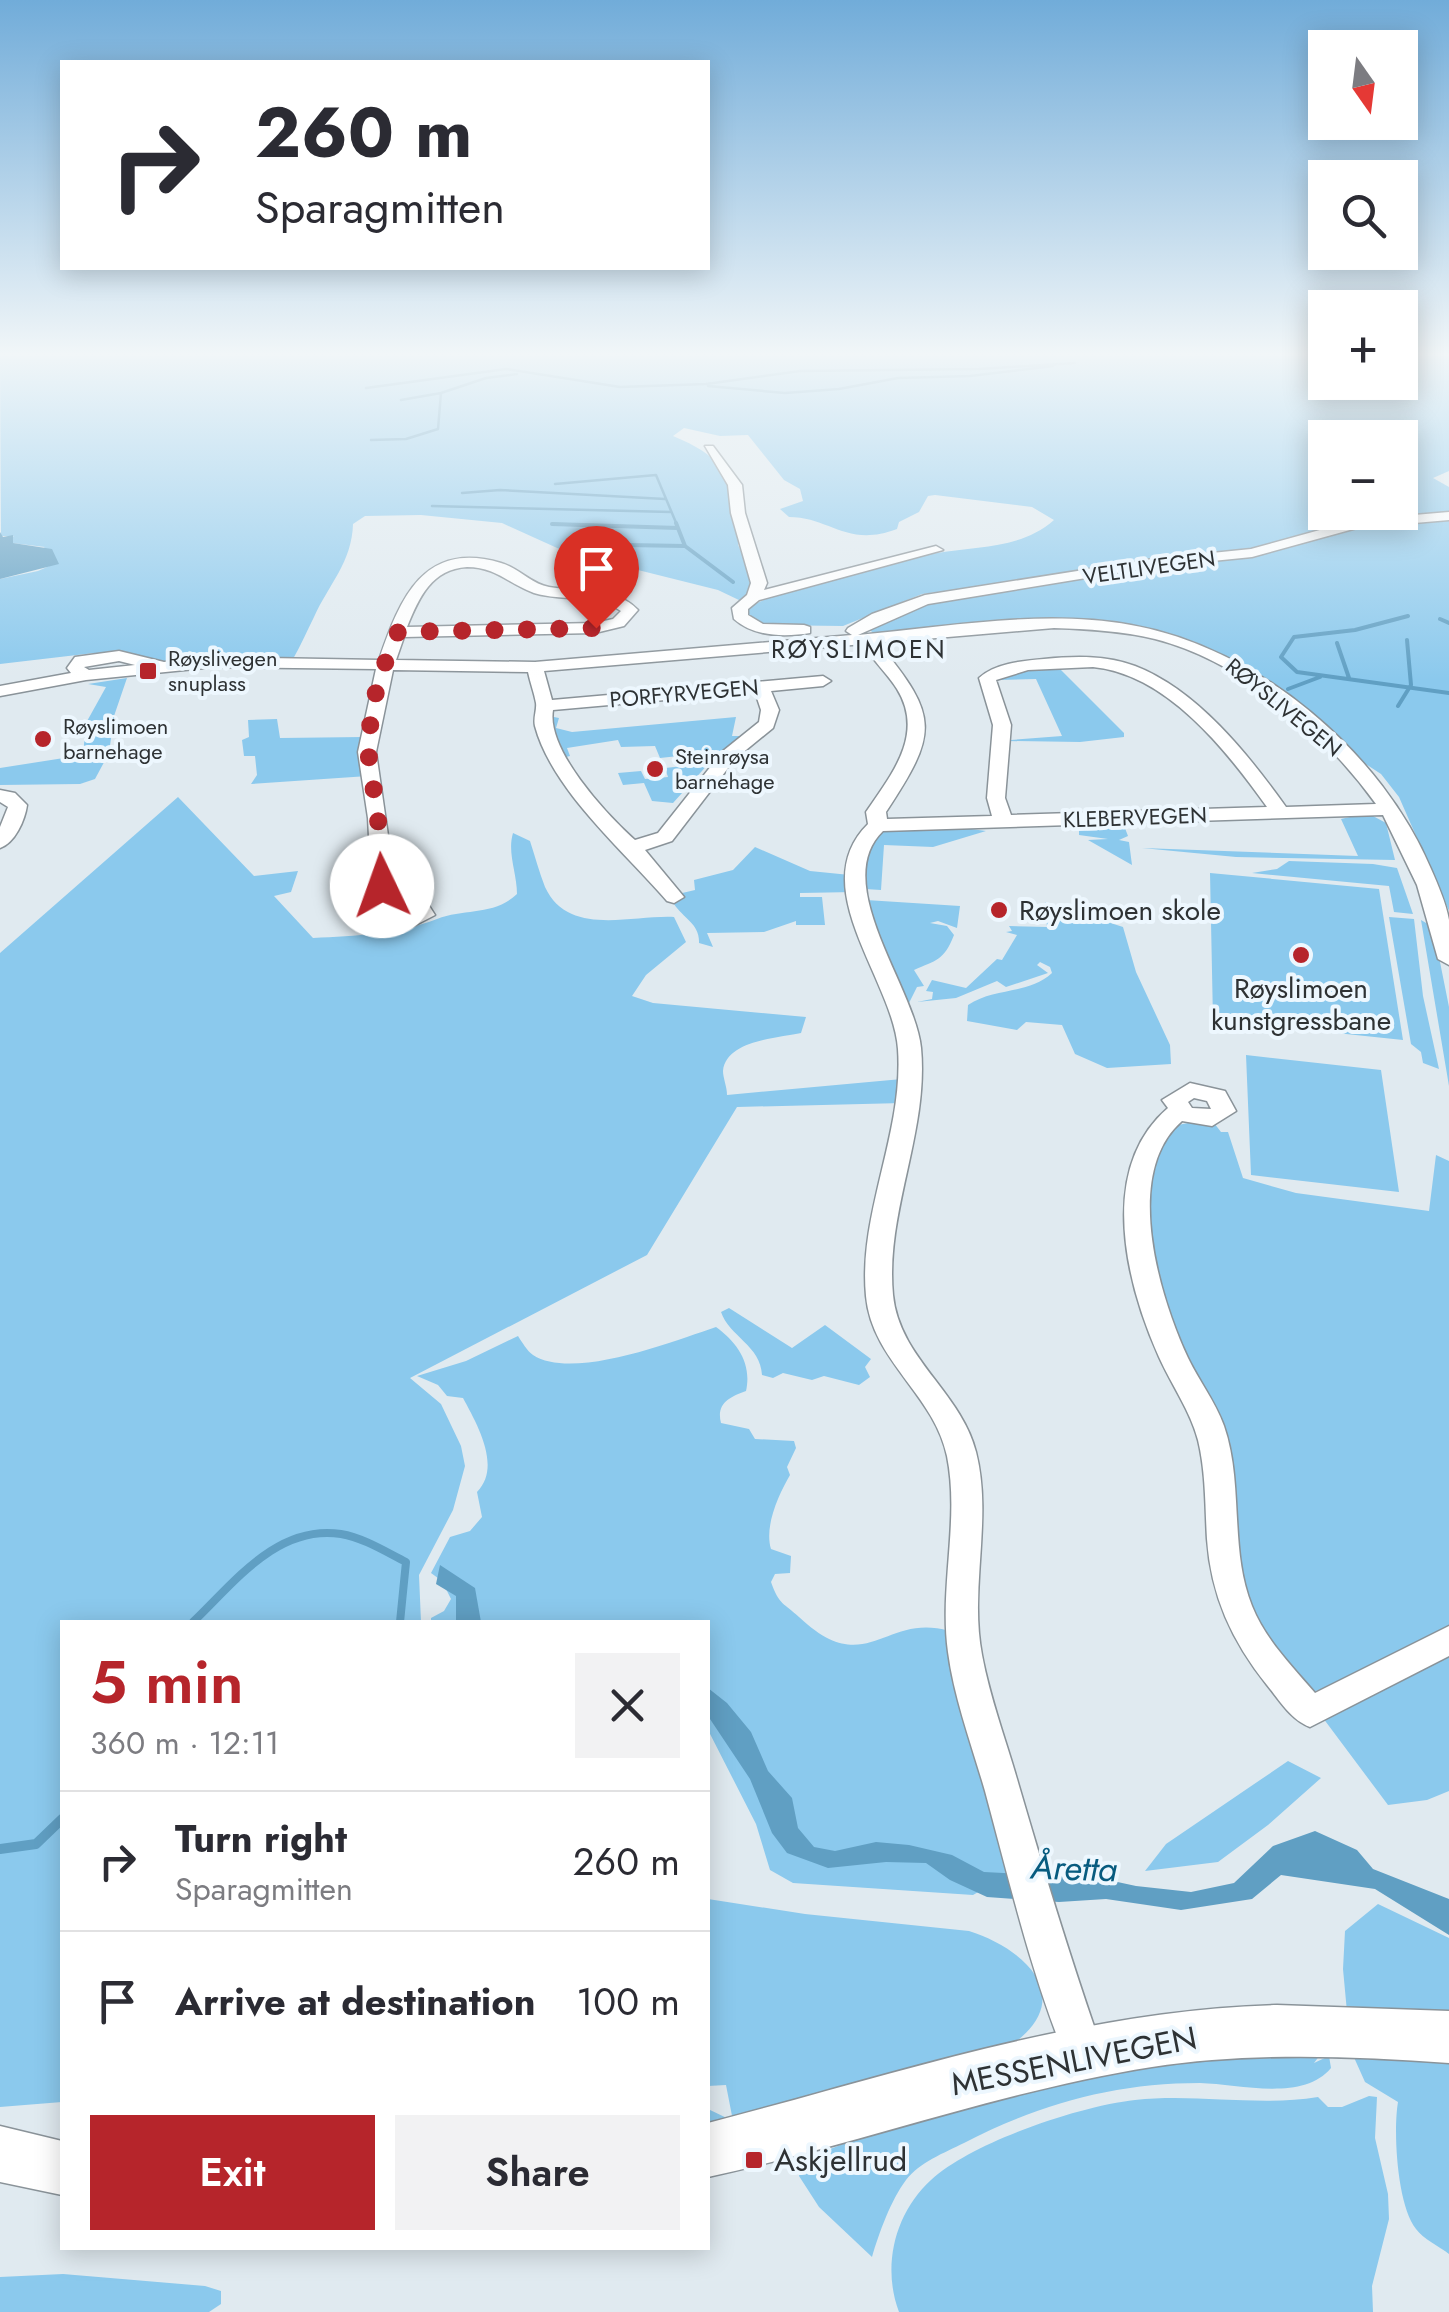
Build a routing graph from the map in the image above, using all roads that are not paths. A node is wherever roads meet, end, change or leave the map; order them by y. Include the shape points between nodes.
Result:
1 (721, 464) edge
2 (1449, 516) edge
3 (936, 550) dead end
4 (754, 597) junction
5 (398, 632) junction
6 (864, 638) junction
7 (384, 665) junction
8 (535, 667) junction
9 (823, 681) dead end
10 (760, 686) junction
11 (0, 691) edge
12 (545, 706) junction
13 (0, 796) edge
14 (1392, 810) junction
15 (1281, 813) junction
16 (1002, 821) junction
17 (878, 825) junction
18 (0, 842) edge
19 (632, 848) junction
20 (674, 898) dead end
21 (391, 907) dead end
22 (1446, 933) edge
23 (1449, 959) edge
24 (1179, 1111) dead end
25 (1449, 1640) edge
26 (1449, 2038) edge
27 (1083, 2052) junction
28 (710, 2149) edge
29 (0, 2154) edge
30 (60, 2168) edge

1 - 4 street via 738,494 760,583
2 - 6 street, VELTLIVEGEN via 1356,524 1252,552 925,600 878,617
3 - 4 street
4 - 6 street via 738,612 750,625
5 - 5 street via 596,628 618,623 630,610 535,588 499,567 460,563 430,572
5 - 7 street
6 - 8 street, RØYSLIVEGEN
6 - 14 street, RØYSLIVEGEN via 1054,623 1184,642 1244,670 1362,772
6 - 17 street via 912,694 919,717 916,747 876,812
7 - 8 street, RØYSLIVEGEN
7 - 11 street, RØYSLIVEGEN via 215,662
7 - 21 street via 367,744 382,886
8 - 12 street
9 - 10 street, PORFYRVEGEN
10 - 12 street, PORFYRVEGEN
10 - 19 street via 770,710 767,724 730,755 664,837
12 - 19 street via 542,724 568,774 599,818
13 - 18 street via 18,805
14 - 15 street, KLEBERVEGEN
14 - 22 street, RØYSLIVEGEN
15 - 16 street, KLEBERVEGEN
15 - 16 street via 1242,761 1153,682 1130,669 1077,662 1018,666 987,678 1002,725 996,798
16 - 17 street, KLEBERVEGEN
17 - 27 street via 858,851 854,872 875,955 904,1016 910,1062 879,1296 897,1350 940,1404 961,1450 959,1624 965,1657
19 - 20 street
22 - 23 street, RØYSLIVEGEN
24 - 25 street via 1165,1119 1139,1169 1137,1229 1160,1324 1210,1429 1229,1586 1253,1641 1310,1712
26 - 27 main road, MESSENLIVEGEN via 1297,2030
27 - 28 main road, MESSENLIVEGEN
29 - 30 main road

